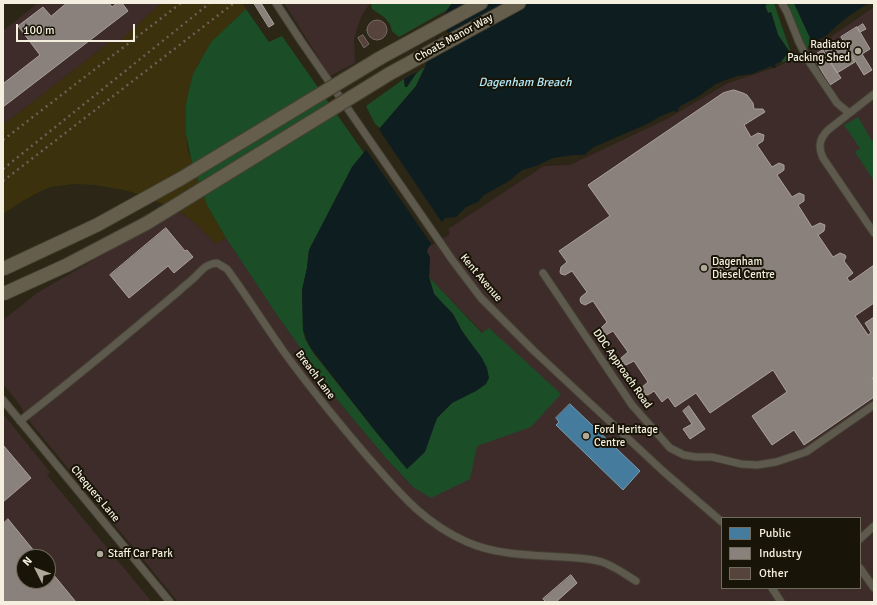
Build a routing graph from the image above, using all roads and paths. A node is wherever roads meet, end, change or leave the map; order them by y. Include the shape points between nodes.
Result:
1 (276, 3) edge
2 (481, 3) edge
3 (519, 3) edge
4 (782, 3) edge
5 (874, 94) edge
6 (849, 113) junction
7 (874, 233) edge
8 (3, 269) edge
9 (543, 273) dead end
10 (3, 294) edge
11 (3, 400) edge
12 (874, 405) edge
13 (20, 421) junction
14 (721, 521) edge
15 (874, 526) edge
16 (861, 538) edge
17 (861, 569) edge
18 (636, 581) dead end
19 (874, 588) edge
20 (773, 589) edge
21 (170, 602) edge
22 (781, 602) edge

1 - 14 street, Kent Avenue via 481,298 664,472
2 - 8 highway, Choats Manor Way, bridge via 380,58 182,178 97,225
3 - 10 highway, Choats Manor Way, bridge via 389,74 147,223 67,265
4 - 6 street via 808,60 837,102
5 - 6 street
6 - 7 street via 825,133 819,147 823,158
9 - 12 street, DDC Approach Road via 632,405 670,448 684,455 712,457 741,464 776,462 806,452
11 - 13 street, Chequers Lane
13 - 18 street, Breach Lane via 138,326 204,267 217,263 228,269 329,412 398,491 428,520 478,546 523,554 589,559 613,566
13 - 21 street, Chequers Lane
15 - 16 street
17 - 19 street
20 - 22 street

